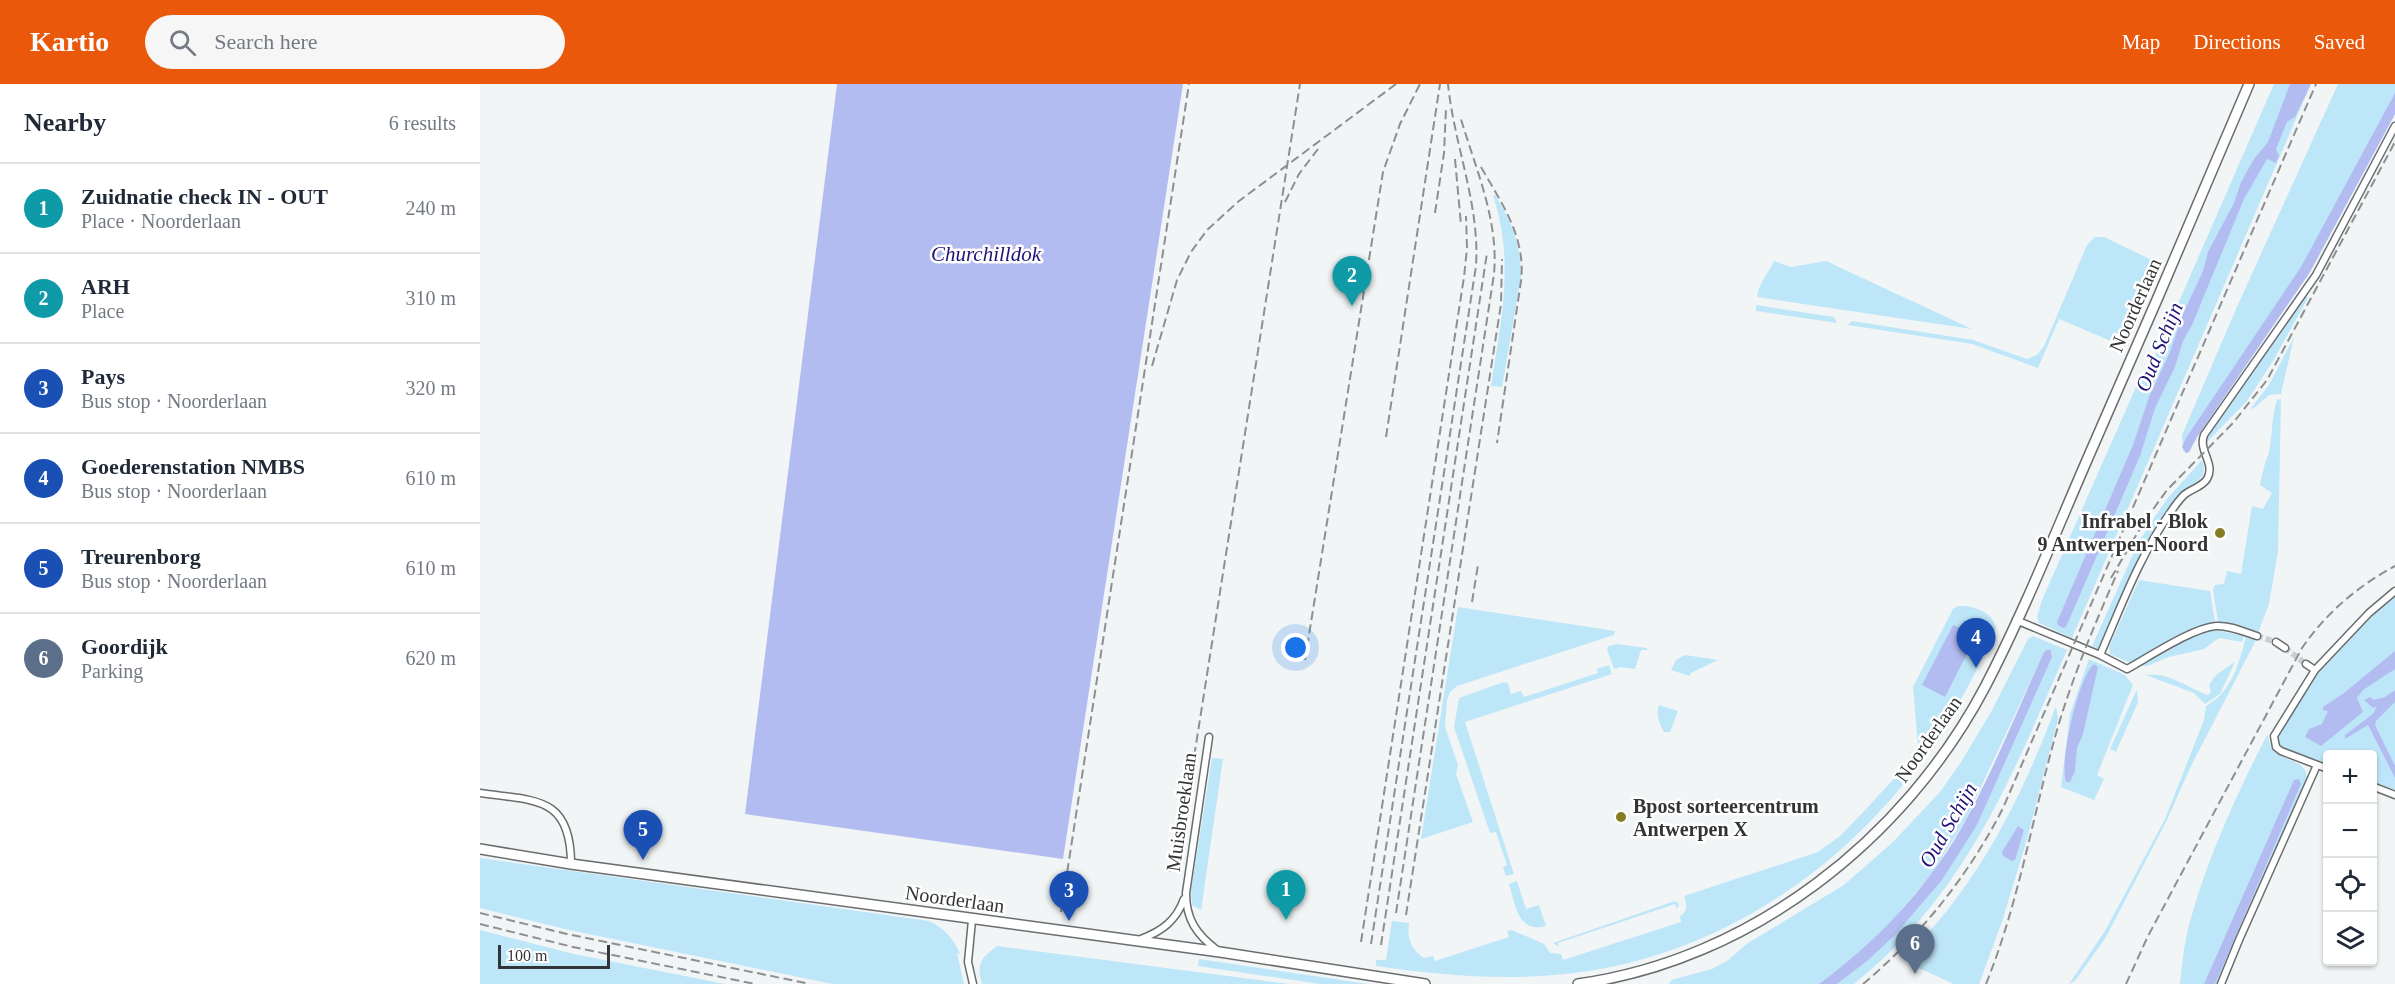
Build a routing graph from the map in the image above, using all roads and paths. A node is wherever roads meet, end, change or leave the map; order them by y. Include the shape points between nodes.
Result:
1 (2249, 84) edge
2 (2395, 126) edge
3 (2395, 591) edge
4 (2016, 620) junction
5 (2257, 636) tunnel mouth
6 (2276, 642) tunnel mouth
7 (2285, 648) tunnel mouth
8 (2100, 655) junction
9 (2306, 664) tunnel mouth
10 (2315, 670) junction
11 (1209, 737) dead end
12 (2317, 765) junction
13 (2323, 767) edge
14 (2377, 788) edge
15 (480, 793) edge
16 (2395, 795) edge
17 (480, 849) edge
18 (571, 864) junction
19 (1186, 893) junction
20 (972, 920) junction
21 (1137, 941) junction
22 (1220, 952) junction
23 (973, 984) edge
24 (1425, 984) edge
25 (1578, 984) edge
26 (2221, 984) edge

1 - 4 main road, Noorderlaan
2 - 8 street via 2316,275 2204,435 2201,443 2209,465 2208,476 2184,495 2158,532
3 - 10 street
4 - 8 street
4 - 25 main road, Noorderlaan via 1984,688 1935,764 1911,796 1845,861 1773,914 1735,934 1655,968
5 - 8 street via 2234,628 2211,627 2127,669
6 - 7 street
9 - 10 street
10 - 12 street via 2276,731 2274,741 2286,754
11 - 19 street, Muisbroeklaan
12 - 13 street
12 - 26 street
14 - 16 street
15 - 18 street via 536,801 554,810 567,831
17 - 18 main road, Noorderlaan
18 - 20 main road, Noorderlaan
19 - 21 street, Muisbroeklaan via 1181,908 1166,927
19 - 22 street, Muisbroeklaan via 1189,920 1205,941
20 - 21 main road, Noorderlaan
20 - 23 street via 968,962
21 - 22 main road, Noorderlaan
22 - 24 main road, Noorderlaan

